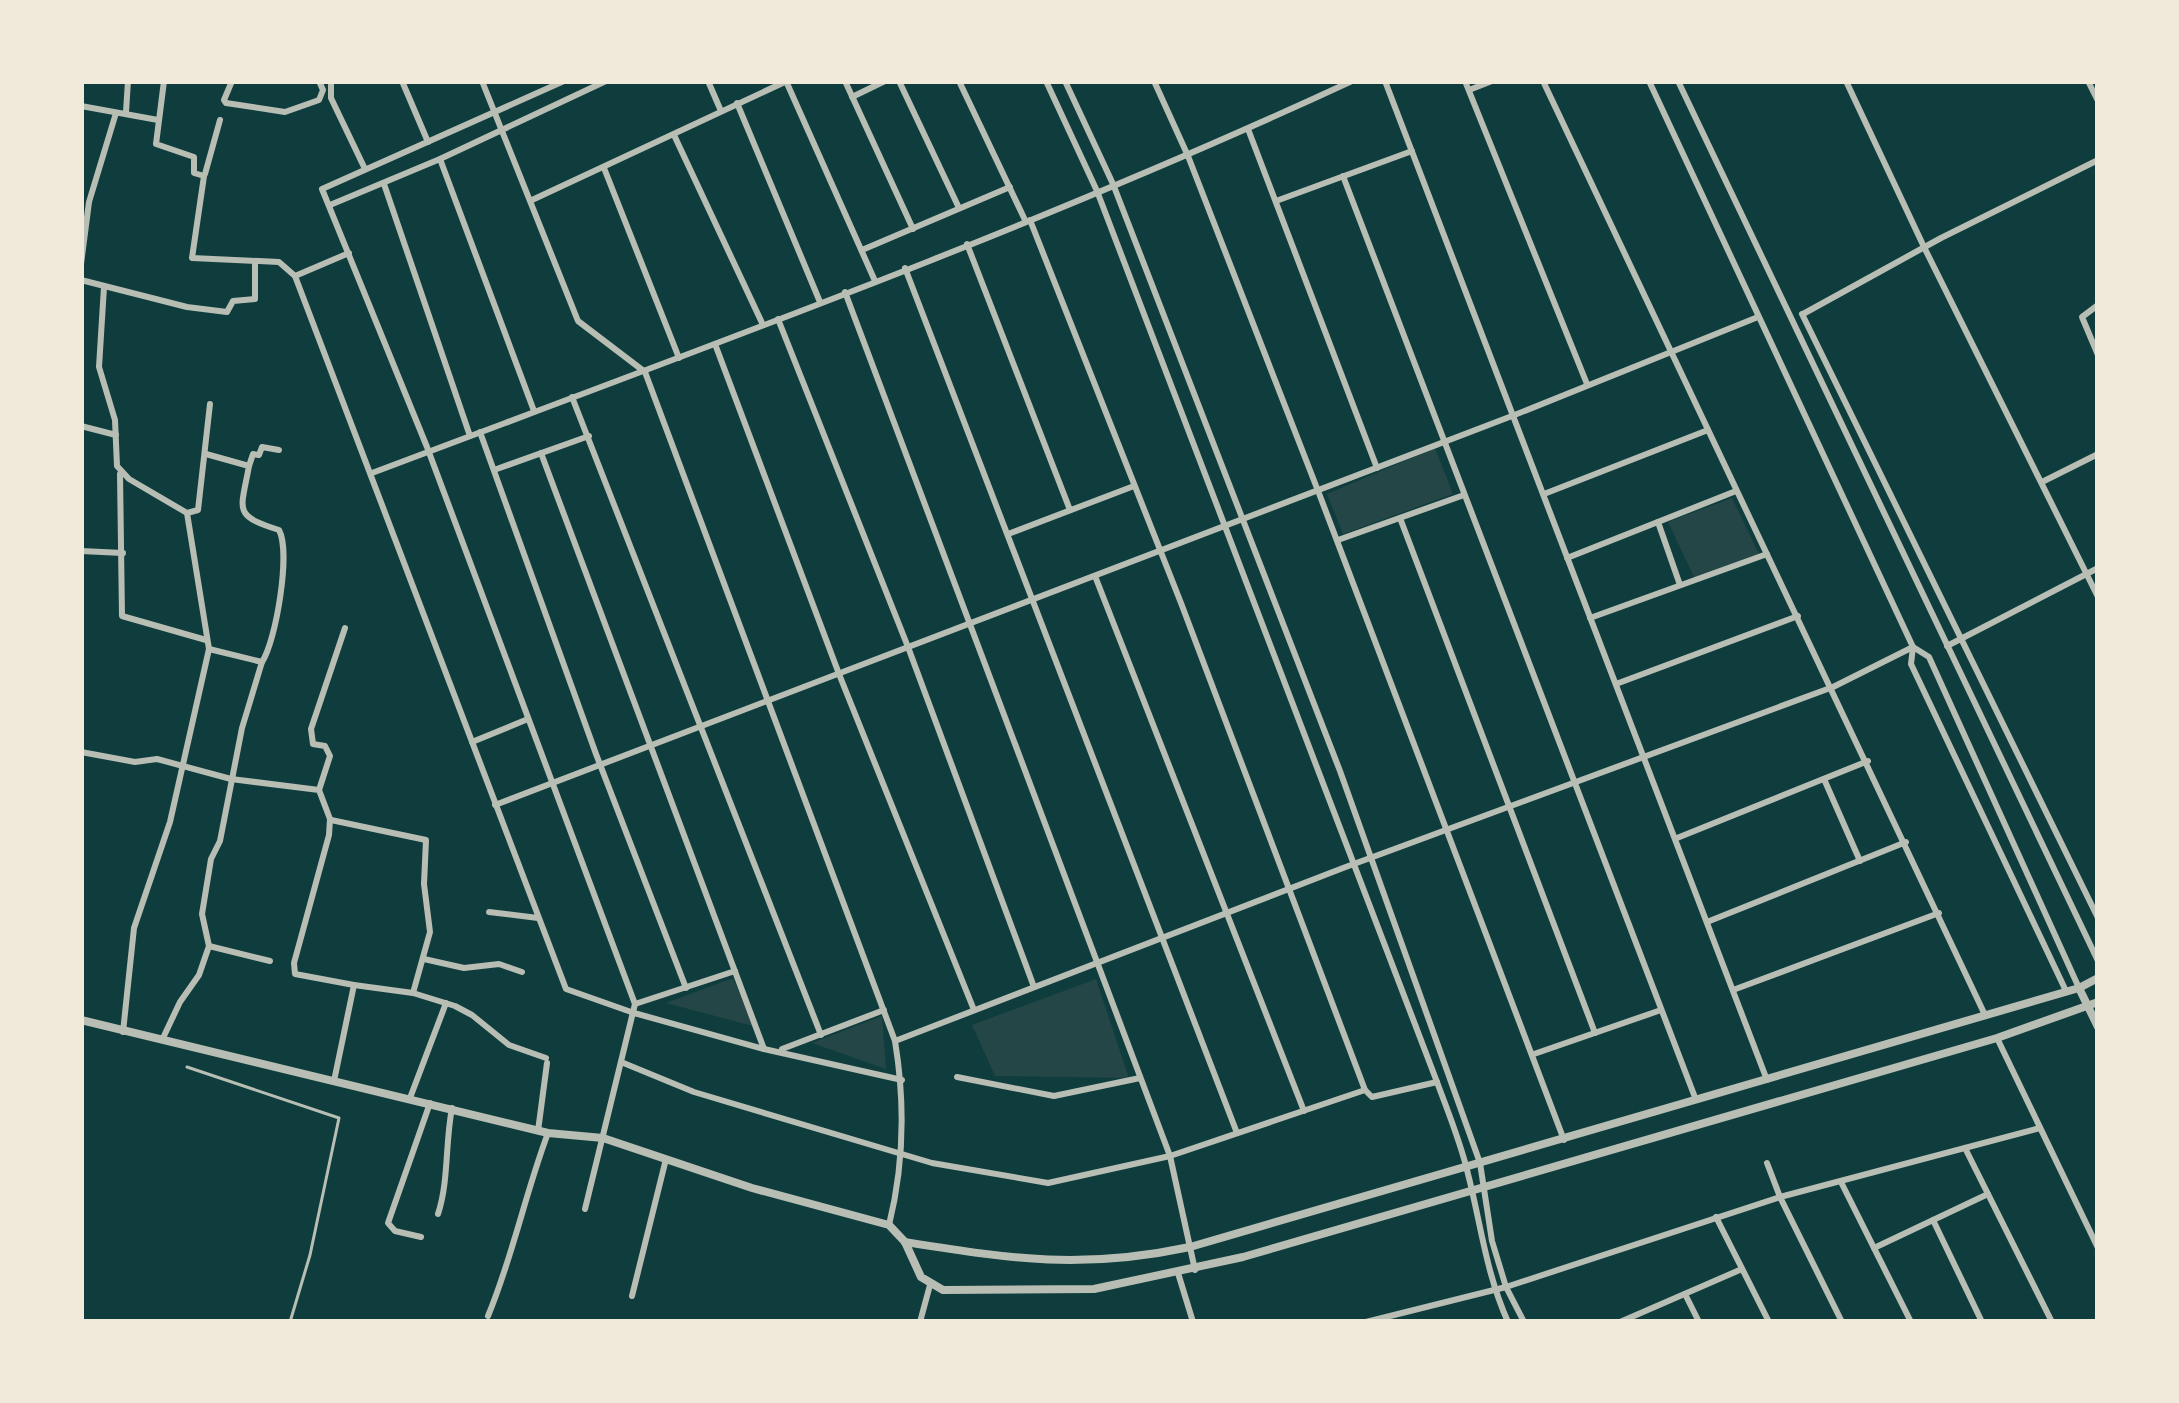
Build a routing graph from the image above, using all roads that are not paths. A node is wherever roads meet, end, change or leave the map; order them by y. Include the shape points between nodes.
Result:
1 (128, 81) edge
2 (164, 81) edge
3 (232, 81) edge
4 (401, 81) edge
5 (482, 81) edge
6 (564, 81) edge
7 (606, 81) edge
8 (708, 81) edge
9 (786, 81) edge
10 (845, 81) edge
11 (885, 81) edge
12 (899, 81) edge
13 (959, 81) edge
14 (1046, 81) edge
15 (1065, 81) edge
16 (1352, 81) edge
17 (1385, 81) edge
18 (1492, 81) edge
19 (1543, 81) edge
20 (1649, 81) edge
21 (1678, 81) edge
22 (1846, 81) edge
23 (2088, 81) edge
24 (1156, 82) edge
25 (331, 84) edge
26 (321, 85) edge
27 (1467, 86) edge
28 (852, 97) junction
29 (2098, 101) edge
30 (737, 103) junction
31 (81, 106) edge
32 (496, 111) junction
33 (721, 111) junction
34 (121, 113) junction
35 (158, 120) junction
36 (220, 120) dead end
37 (503, 129) junction
38 (1248, 129) junction
39 (674, 135) junction
40 (428, 142) junction
41 (1412, 151) junction
42 (1188, 156) junction
43 (440, 159) junction
44 (2098, 160) edge
45 (604, 168) junction
46 (365, 169) junction
47 (204, 176) junction
48 (1343, 176) junction
49 (384, 183) junction
50 (1113, 184) junction
51 (1010, 187) junction
52 (1097, 191) junction
53 (532, 200) junction
54 (1276, 200) junction
55 (328, 205) junction
56 (959, 208) junction
57 (1027, 220) junction
58 (913, 229) junction
59 (968, 244) junction
60 (1924, 248) junction
61 (862, 250) junction
62 (349, 254) junction
63 (255, 263) junction
64 (81, 264) edge
65 (905, 268) junction
66 (295, 276) junction
67 (81, 280) edge
68 (874, 280) junction
69 (104, 287) junction
70 (845, 292) junction
71 (820, 302) junction
72 (2098, 304) edge
73 (1802, 314) junction
74 (1758, 317) junction
75 (778, 319) junction
76 (1791, 319) junction
77 (763, 325) junction
78 (715, 344) junction
79 (1671, 352) junction
80 (2098, 355) edge
81 (679, 358) junction
82 (645, 372) junction
83 (1587, 386) junction
84 (572, 397) junction
85 (209, 404) dead end
86 (535, 411) junction
87 (1512, 416) junction
88 (81, 426) edge
89 (1708, 430) junction
90 (480, 432) junction
91 (116, 434) junction
92 (470, 436) junction
93 (589, 436) junction
94 (1443, 442) junction
95 (280, 450) dead end
96 (429, 452) junction
97 (541, 453) junction
98 (206, 454) junction
99 (2098, 454) edge
100 (249, 466) junction
101 (1377, 467) junction
102 (494, 470) junction
103 (120, 473) junction
104 (372, 473) junction
105 (2042, 482) junction
106 (1135, 485) junction
107 (1318, 490) junction
108 (1736, 491) junction
109 (1464, 495) junction
110 (1543, 495) junction
111 (1070, 510) junction
112 (187, 513) junction
113 (1244, 518) junction
114 (1400, 518) junction
115 (1658, 522) junction
116 (1226, 525) junction
117 (1008, 534) junction
118 (1337, 541) junction
119 (81, 551) edge
120 (1160, 551) junction
121 (123, 553) junction
122 (1767, 554) junction
123 (1567, 558) junction
124 (2098, 568) edge
125 (2086, 574) junction
126 (1095, 576) junction
127 (1680, 585) junction
128 (2098, 597) edge
129 (1032, 600) junction
130 (1798, 616) junction
131 (1590, 618) junction
132 (972, 622) junction
133 (345, 628) dead end
134 (1962, 638) junction
135 (206, 640) junction
136 (1947, 646) junction
137 (908, 647) junction
138 (1912, 647) junction
139 (209, 650) junction
140 (262, 662) junction
141 (839, 674) junction
142 (1615, 684) junction
143 (1833, 687) junction
144 (768, 700) junction
145 (528, 719) junction
146 (699, 727) junction
147 (472, 742) junction
148 (649, 746) junction
149 (81, 752) edge
150 (1644, 758) junction
151 (1868, 761) junction
152 (181, 764) junction
153 (600, 765) junction
154 (231, 778) junction
155 (1824, 779) junction
156 (553, 783) junction
157 (1573, 783) junction
158 (320, 790) junction
159 (495, 806) junction
160 (1510, 807) junction
161 (2002, 818) junction
162 (329, 819) junction
163 (1988, 826) junction
164 (1447, 830) junction
165 (1675, 839) junction
166 (1906, 842) junction
167 (1369, 859) junction
168 (1860, 861) junction
169 (1355, 864) junction
170 (1291, 889) junction
171 (489, 912) dead end
172 (1939, 913) junction
173 (1227, 914) junction
174 (538, 918) junction
175 (2098, 918) edge
176 (1707, 922) junction
177 (1162, 938) junction
178 (209, 946) junction
179 (424, 959) junction
180 (2098, 961) edge
181 (270, 962) dead end
182 (1094, 964) junction
183 (735, 971) junction
184 (522, 972) dead end
185 (2098, 978) edge
186 (354, 985) junction
187 (1034, 987) junction
188 (2080, 987) junction
189 (686, 988) junction
190 (1733, 990) junction
191 (2066, 992) junction
192 (413, 993) junction
193 (446, 1003) junction
194 (2092, 1005) edge
195 (634, 1009) junction
196 (884, 1010) junction
197 (974, 1010) junction
198 (1661, 1010) junction
199 (1985, 1015) junction
200 (81, 1020) edge
201 (2098, 1027) edge
202 (122, 1032) junction
203 (1595, 1033) junction
204 (821, 1035) junction
205 (1996, 1038) junction
206 (895, 1041) junction
207 (161, 1042) junction
208 (764, 1049) junction
209 (778, 1051) junction
210 (1533, 1055) junction
211 (620, 1062) junction
212 (187, 1067) dead end
213 (957, 1077) dead end
214 (1140, 1078) junction
215 (902, 1080) junction
216 (1768, 1080) junction
217 (334, 1081) junction
218 (1437, 1082) junction
219 (1365, 1090) junction
220 (410, 1098) junction
221 (1696, 1100) junction
222 (430, 1102) junction
223 (452, 1108) junction
224 (1304, 1111) junction
225 (2040, 1129) junction
226 (543, 1132) junction
227 (1238, 1133) junction
228 (603, 1138) junction
229 (1564, 1140) junction
230 (1964, 1147) junction
231 (901, 1154) junction
232 (1170, 1156) junction
233 (666, 1159) junction
234 (1480, 1163) junction
235 (1767, 1163) dead end
236 (1467, 1167) junction
237 (1841, 1182) junction
238 (1484, 1187) junction
239 (1472, 1190) junction
240 (1988, 1194) junction
241 (1780, 1198) junction
242 (585, 1209) dead end
243 (438, 1214) dead end
244 (1716, 1217) junction
245 (1933, 1220) junction
246 (889, 1226) junction
247 (421, 1237) dead end
248 (905, 1242) junction
249 (1190, 1247) junction
250 (1874, 1248) junction
251 (2098, 1248) edge
252 (1742, 1269) junction
253 (1195, 1270) junction
254 (1178, 1273) junction
255 (930, 1285) junction
256 (1506, 1287) junction
257 (1494, 1290) junction
258 (1685, 1294) junction
259 (632, 1296) dead end
260 (488, 1316) dead end
261 (1393, 1318) edge
262 (1624, 1321) edge
263 (290, 1322) edge
264 (920, 1322) edge
265 (1192, 1322) edge
266 (1366, 1322) edge
267 (1508, 1322) edge
268 (1524, 1322) edge
269 (1699, 1322) edge
270 (1768, 1322) edge
271 (1842, 1322) edge
272 (1911, 1322) edge
273 (1982, 1322) edge
274 (2052, 1322) edge

1 - 34 street
2 - 35 street
3 - 26 street via 226,103 285,112 319,100
4 - 40 street
5 - 32 street
6 - 32 street
7 - 37 street
8 - 33 street
9 - 30 street
9 - 61 street
10 - 28 street
11 - 28 street
12 - 56 street
13 - 51 street
14 - 52 street
15 - 50 street
16 - 38 street
17 - 41 street
18 - 27 street
19 - 79 street
20 - 74 street
21 - 76 street
22 - 60 street
23 - 29 street
24 - 42 street
25 - 46 street
27 - 83 street
28 - 58 street
30 - 33 street
30 - 71 street
31 - 34 street
32 - 37 street
32 - 40 street
33 - 39 street
34 - 35 street
34 - 64 street via 89,202
35 - 47 street via 157,145 194,157 194,173
36 - 47 street
37 - 43 street
37 - 53 street
38 - 42 street
38 - 54 street
39 - 45 street
39 - 77 street
40 - 46 street
41 - 48 street
41 - 87 street
42 - 50 street
42 - 107 street
43 - 49 street
43 - 86 street
44 - 60 street
45 - 53 street
45 - 81 street
46 - 55 street via 322,189
47 - 63 street via 192,258
48 - 54 street
48 - 94 street
49 - 55 street
49 - 92 street
50 - 52 street
50 - 113 street
51 - 56 street
51 - 57 street
52 - 57 street
52 - 116 street
53 - 82 street via 578,321
54 - 101 street
55 - 62 street
56 - 58 street
57 - 59 street
57 - 106 street
58 - 61 street
59 - 65 street
59 - 111 street
60 - 73 street
60 - 105 street
61 - 68 street
62 - 66 street
62 - 96 street
63 - 66 street via 279,262
63 - 69 street via 255,299 233,301 226,312
65 - 68 street
65 - 117 street
66 - 104 street
67 - 69 street
68 - 70 street
69 - 91 street via 99,367
70 - 71 street
70 - 132 street
71 - 75 street
72 - 80 street via 2083,316
73 - 76 street
73 - 134 street
74 - 79 street
74 - 138 street
75 - 77 street
75 - 137 street
76 - 136 street
77 - 78 street
78 - 81 street
78 - 141 street
79 - 83 street
79 - 89 street
81 - 82 street
82 - 84 street
82 - 144 street
83 - 87 street
84 - 86 street
84 - 93 street
85 - 98 street
86 - 90 street
87 - 94 street
87 - 110 street
88 - 91 street
89 - 108 street
89 - 110 street
90 - 92 street
90 - 102 street
91 - 103 street
92 - 96 street
93 - 97 street
93 - 146 street
94 - 101 street
94 - 109 street
95 - 100 street via 262,447
96 - 104 street
96 - 145 street
97 - 102 street
97 - 148 street
98 - 100 street
98 - 112 street via 198,510
99 - 105 street
100 - 140 street via 243,511 281,532 285,548
101 - 107 street
102 - 153 street
103 - 112 street
103 - 121 street
104 - 147 street
105 - 125 street
106 - 111 street
106 - 120 street
107 - 113 street
107 - 118 street
108 - 115 street
108 - 122 street
109 - 114 street
109 - 157 street
110 - 123 street
111 - 117 street
112 - 135 street
113 - 116 street
113 - 167 street
114 - 118 street
114 - 160 street
115 - 123 street
115 - 127 street
116 - 120 street
116 - 169 street
117 - 129 street
118 - 164 street
119 - 121 street
120 - 126 street
120 - 170 street
121 - 135 street via 120,611 127,619
122 - 127 street
122 - 130 street
123 - 131 street
124 - 125 street
125 - 128 street
125 - 134 street
126 - 129 street
126 - 173 street
127 - 131 street
129 - 132 street
129 - 177 street
130 - 142 street
130 - 143 street
131 - 142 street
132 - 137 street
132 - 182 street
133 - 158 street via 311,729 313,744 330,756
134 - 136 street
134 - 175 street
135 - 139 street
136 - 180 street
137 - 141 street
137 - 187 street
138 - 143 street
138 - 161 street via 1929,656
138 - 163 street via 1911,664
139 - 140 street
139 - 152 street
140 - 154 street
141 - 144 street
141 - 197 street
142 - 150 street
143 - 150 street
143 - 151 street
144 - 146 street
144 - 196 street
145 - 147 street
145 - 156 street
146 - 148 street
146 - 204 street
147 - 159 street
148 - 153 street
148 - 183 street
149 - 152 street
150 - 157 street
150 - 165 street
151 - 155 street
151 - 166 street
152 - 154 street
152 - 202 street via 136,921
153 - 156 street
153 - 189 street
154 - 158 street
154 - 178 street via 203,906
155 - 165 street
155 - 168 street
156 - 159 street
156 - 195 street
157 - 160 street
157 - 198 street
158 - 162 street
159 - 174 street
160 - 164 street
160 - 203 street
161 - 163 street
161 - 188 street
162 - 179 street via 426,840
162 - 186 street via 295,973
163 - 191 street
164 - 167 street
164 - 210 street
165 - 176 street
166 - 168 street
166 - 172 street
167 - 169 street
167 - 234 street
168 - 176 street
169 - 170 street
169 - 218 street
170 - 173 street
170 - 219 street
171 - 174 street
172 - 190 street
172 - 199 street
173 - 177 street
173 - 224 street
174 - 195 street via 566,989
176 - 190 street
177 - 182 street
177 - 227 street
178 - 181 street
178 - 207 street
179 - 184 street
179 - 192 street
182 - 187 street
182 - 214 street
183 - 189 street
183 - 208 street
185 - 188 street
186 - 192 street
186 - 217 street
187 - 197 street
188 - 191 street
188 - 194 street
189 - 195 street
190 - 216 street
191 - 199 street
192 - 193 street
193 - 220 street
193 - 226 street via 546,1060
194 - 201 street
194 - 205 street
195 - 208 street
195 - 211 street
196 - 204 street
196 - 206 street
197 - 206 street
198 - 203 street
198 - 221 street
199 - 216 street
200 - 202 street
202 - 207 street
203 - 210 street
204 - 209 street
205 - 225 street
205 - 238 street
206 - 215 street
207 - 217 street
208 - 209 street
209 - 215 street
210 - 229 street
211 - 228 street
211 - 231 street
212 - 263 lane via 339,1118
213 - 214 street via 1054,1096
214 - 232 street
215 - 231 street
216 - 221 street
217 - 220 street
218 - 219 street via 1372,1097
218 - 236 street
219 - 224 street
220 - 222 street
221 - 229 street
222 - 223 street
222 - 247 street via 388,1223
223 - 226 street
223 - 243 street
224 - 227 street
225 - 230 street
225 - 251 street
226 - 228 street
226 - 260 street
227 - 232 street
228 - 233 street
228 - 242 street
229 - 234 street
230 - 237 street
230 - 240 street
231 - 232 street via 1048,1183
231 - 246 street
232 - 249 street
233 - 246 street
233 - 259 street
234 - 236 street
234 - 238 street
235 - 241 street
236 - 239 street
236 - 249 street
237 - 241 street
237 - 250 street
238 - 239 street
238 - 256 street
239 - 253 street
239 - 257 street
240 - 245 street
240 - 274 street
241 - 244 street
241 - 271 street
244 - 252 street
244 - 256 street
245 - 250 street
245 - 273 street
246 - 248 street
248 - 249 street via 1057,1263
248 - 255 street
249 - 253 street
250 - 272 street
252 - 258 street
252 - 270 street
253 - 254 street
254 - 255 street via 1053,1292
254 - 265 street
255 - 264 street
256 - 257 street
256 - 268 street
257 - 261 street
257 - 267 street
258 - 262 street
258 - 269 street
261 - 266 street

